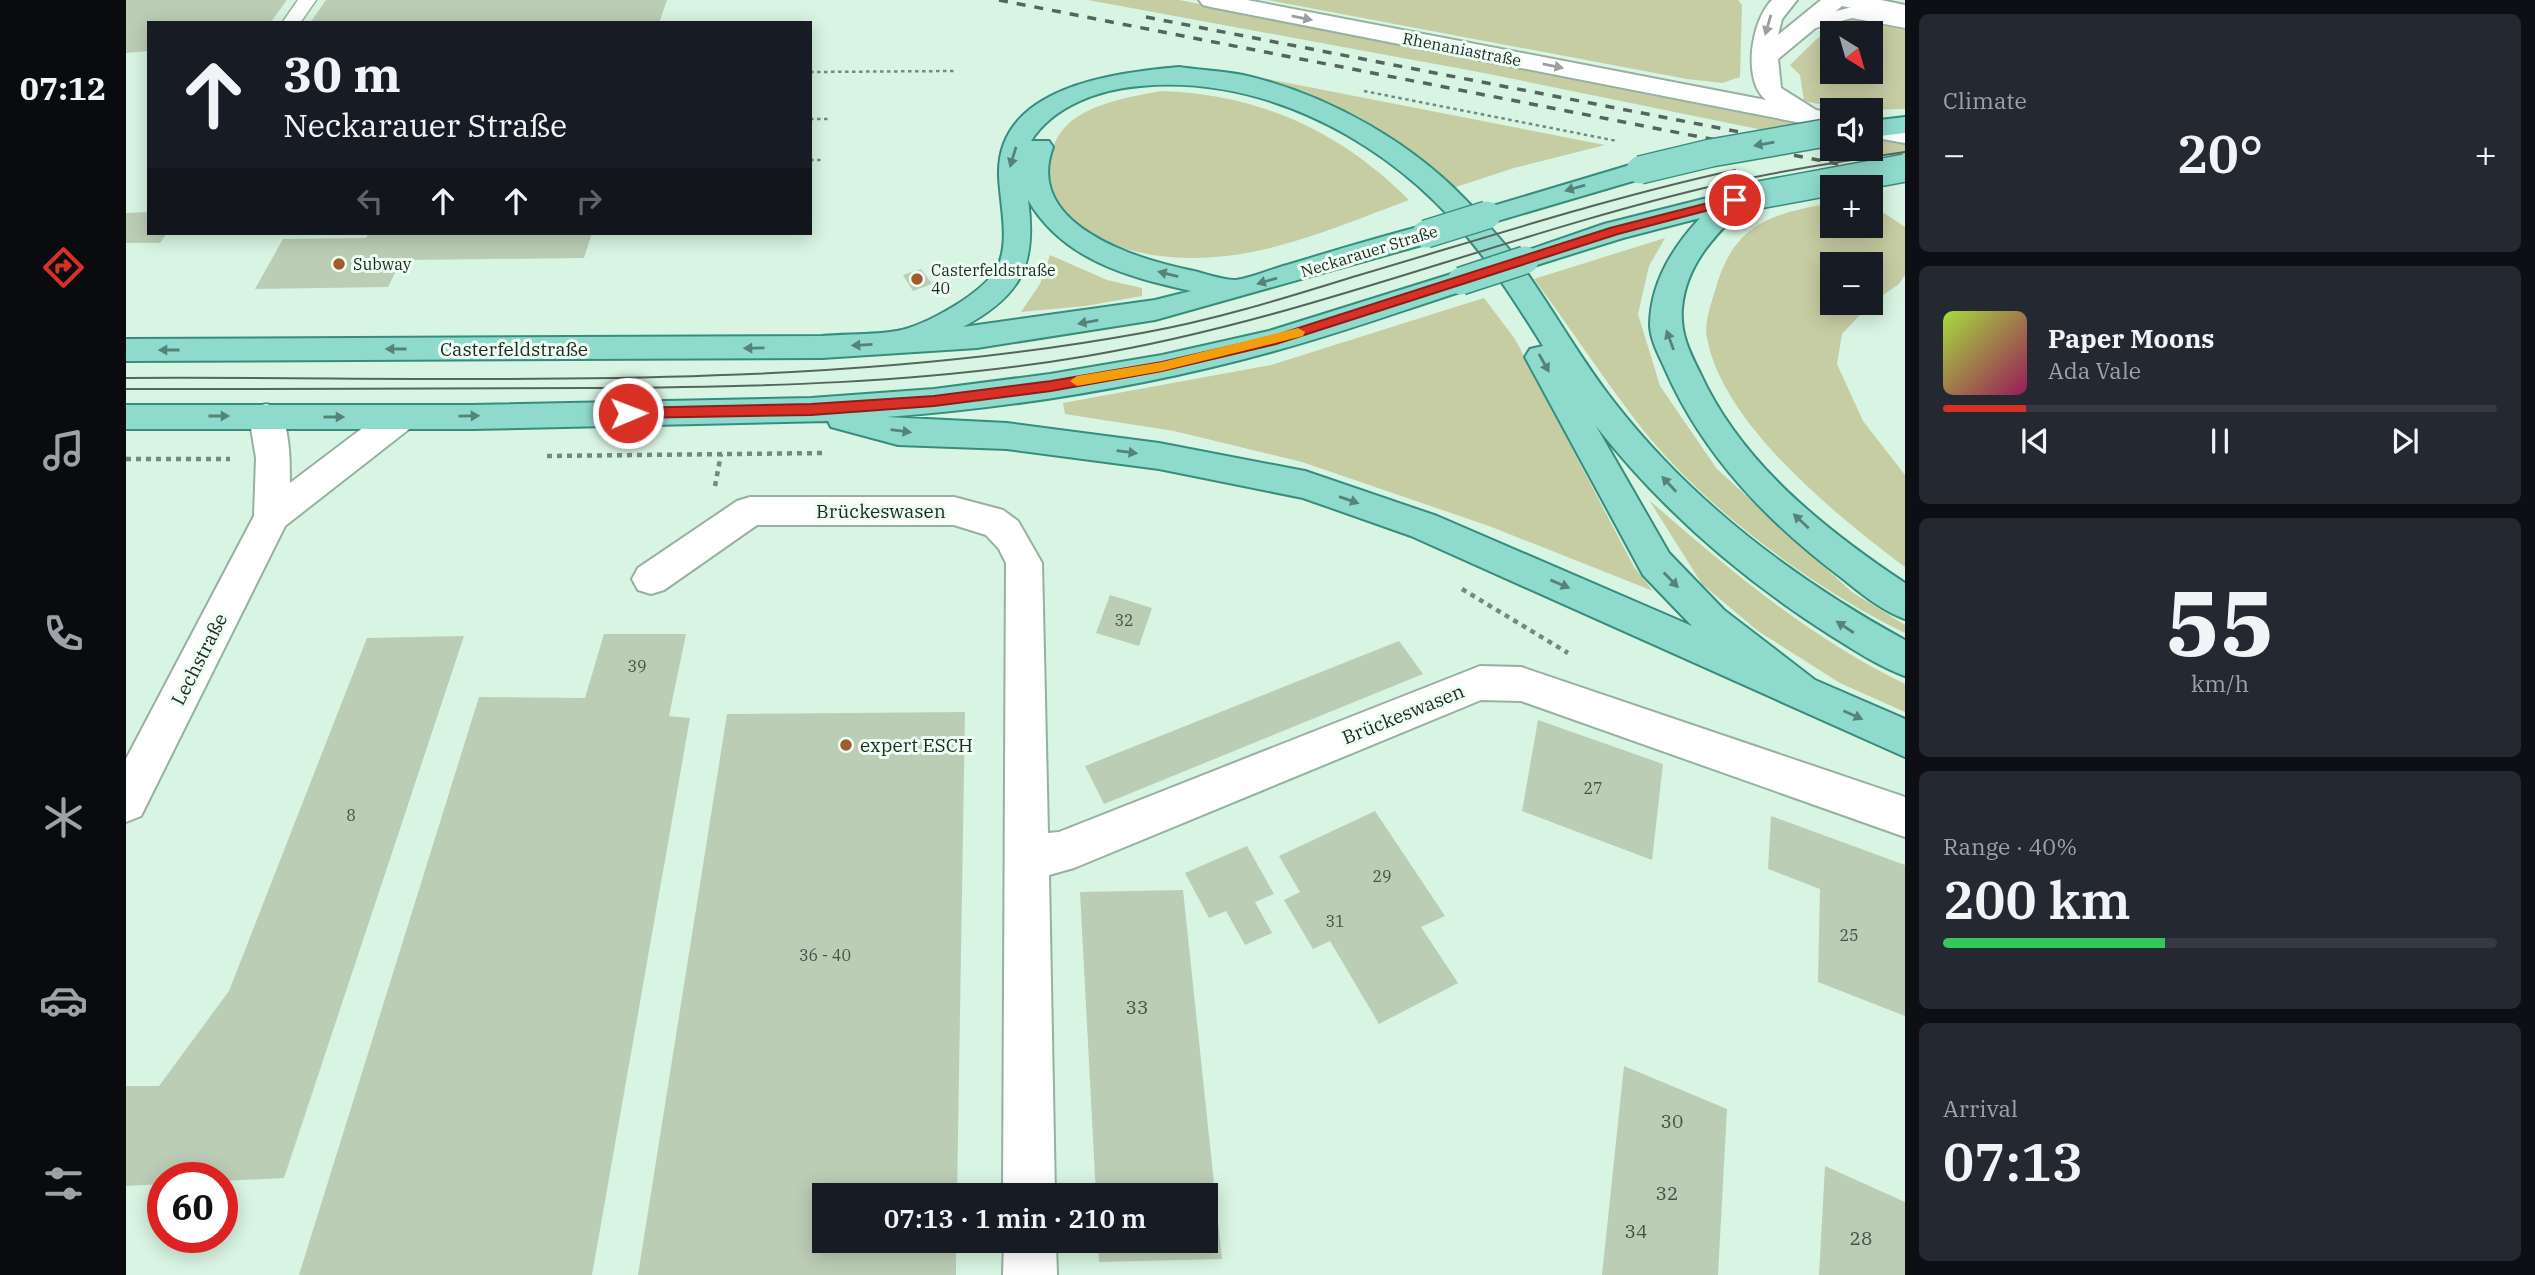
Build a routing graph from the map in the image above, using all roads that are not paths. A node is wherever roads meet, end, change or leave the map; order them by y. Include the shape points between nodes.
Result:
1 (307, 0) edge
2 (1211, 0) edge
3 (1786, 0) edge
4 (1835, 0) edge
5 (1846, 0) edge
6 (1905, 12) edge
7 (292, 21) edge
8 (1905, 22) edge
9 (1805, 25) junction
10 (1768, 55) junction
11 (1766, 85) junction
12 (1713, 98) junction
13 (1820, 121) edge
14 (1820, 123) edge
15 (1905, 125) edge
16 (1820, 126) edge
17 (1883, 128) edge
18 (1883, 131) edge
19 (1905, 135) edge
20 (1905, 168) edge
21 (1747, 197) junction
22 (1235, 290) junction
23 (901, 343) junction
24 (126, 350) edge
25 (811, 410) junction
26 (267, 416) junction
27 (126, 417) edge
28 (401, 417) junction
29 (272, 516) junction
30 (652, 579) dead end
31 (1905, 603) edge
32 (1905, 660) edge
33 (1802, 692) junction
34 (1905, 738) edge
35 (126, 802) edge
36 (1905, 817) edge
37 (1027, 856) junction
38 (1029, 1183) edge
39 (1030, 1253) edge
40 (1030, 1275) edge

1 - 7 lane
2 -> 12 street, Rhenaniastraße
3 -> 10 street via 1772,11 1764,33
4 - 9 street
5 - 6 street
8 - 9 lane via 1852,12
9 - 10 street
10 - 11 street
11 - 12 street, Rhenaniastraße
11 - 13 street
12 - 14 street, Rhenaniastraße
15 - 17 main road
16 -> 22 main road, Neckarauer Straße, bridge via 1640,170
18 - 19 street
20 - 21 main road, bridge
21 - 25 main road, bridge via 1615,231 1272,341 1051,386
31 -> 21 main road via 1851,568 1748,473 1690,395 1665,328 1676,269 1700,232
22 -> 23 main road, Neckarauer Straße via 1078,324
22 -> 33 main road via 1100,256 1063,230 1036,193 1036,156 1052,124 1119,93 1160,86 1206,88 1248,96 1299,116 1385,162 1421,193 1480,261 1528,333 1656,564 1711,621
23 -> 24 main road, Casterfeldstraße via 794,348
32 -> 23 main road via 1775,580 1685,501 1617,429 1497,253 1440,191 1393,153 1342,121 1240,82 1191,73 1139,76 1090,88 1055,103 1022,129 1010,169 1020,253 1002,285 978,305
28 -> 25 main road
25 -> 33 main road via 898,432 1007,436 1159,456 1305,485 1424,526
27 -> 26 main road
26 -> 28 main road
26 - 29 street, Lechstraße via 273,458
28 - 29 street, Lechstraße
29 - 35 street, Lechstraße
30 - 37 street, Brückeswasen via 750,511 954,511 984,517 1012,534 1024,563
33 -> 34 main road
36 - 37 street, Brückeswasen via 1521,684 1480,683 1059,853
37 - 38 street, Brückeswasen
39 - 40 street

